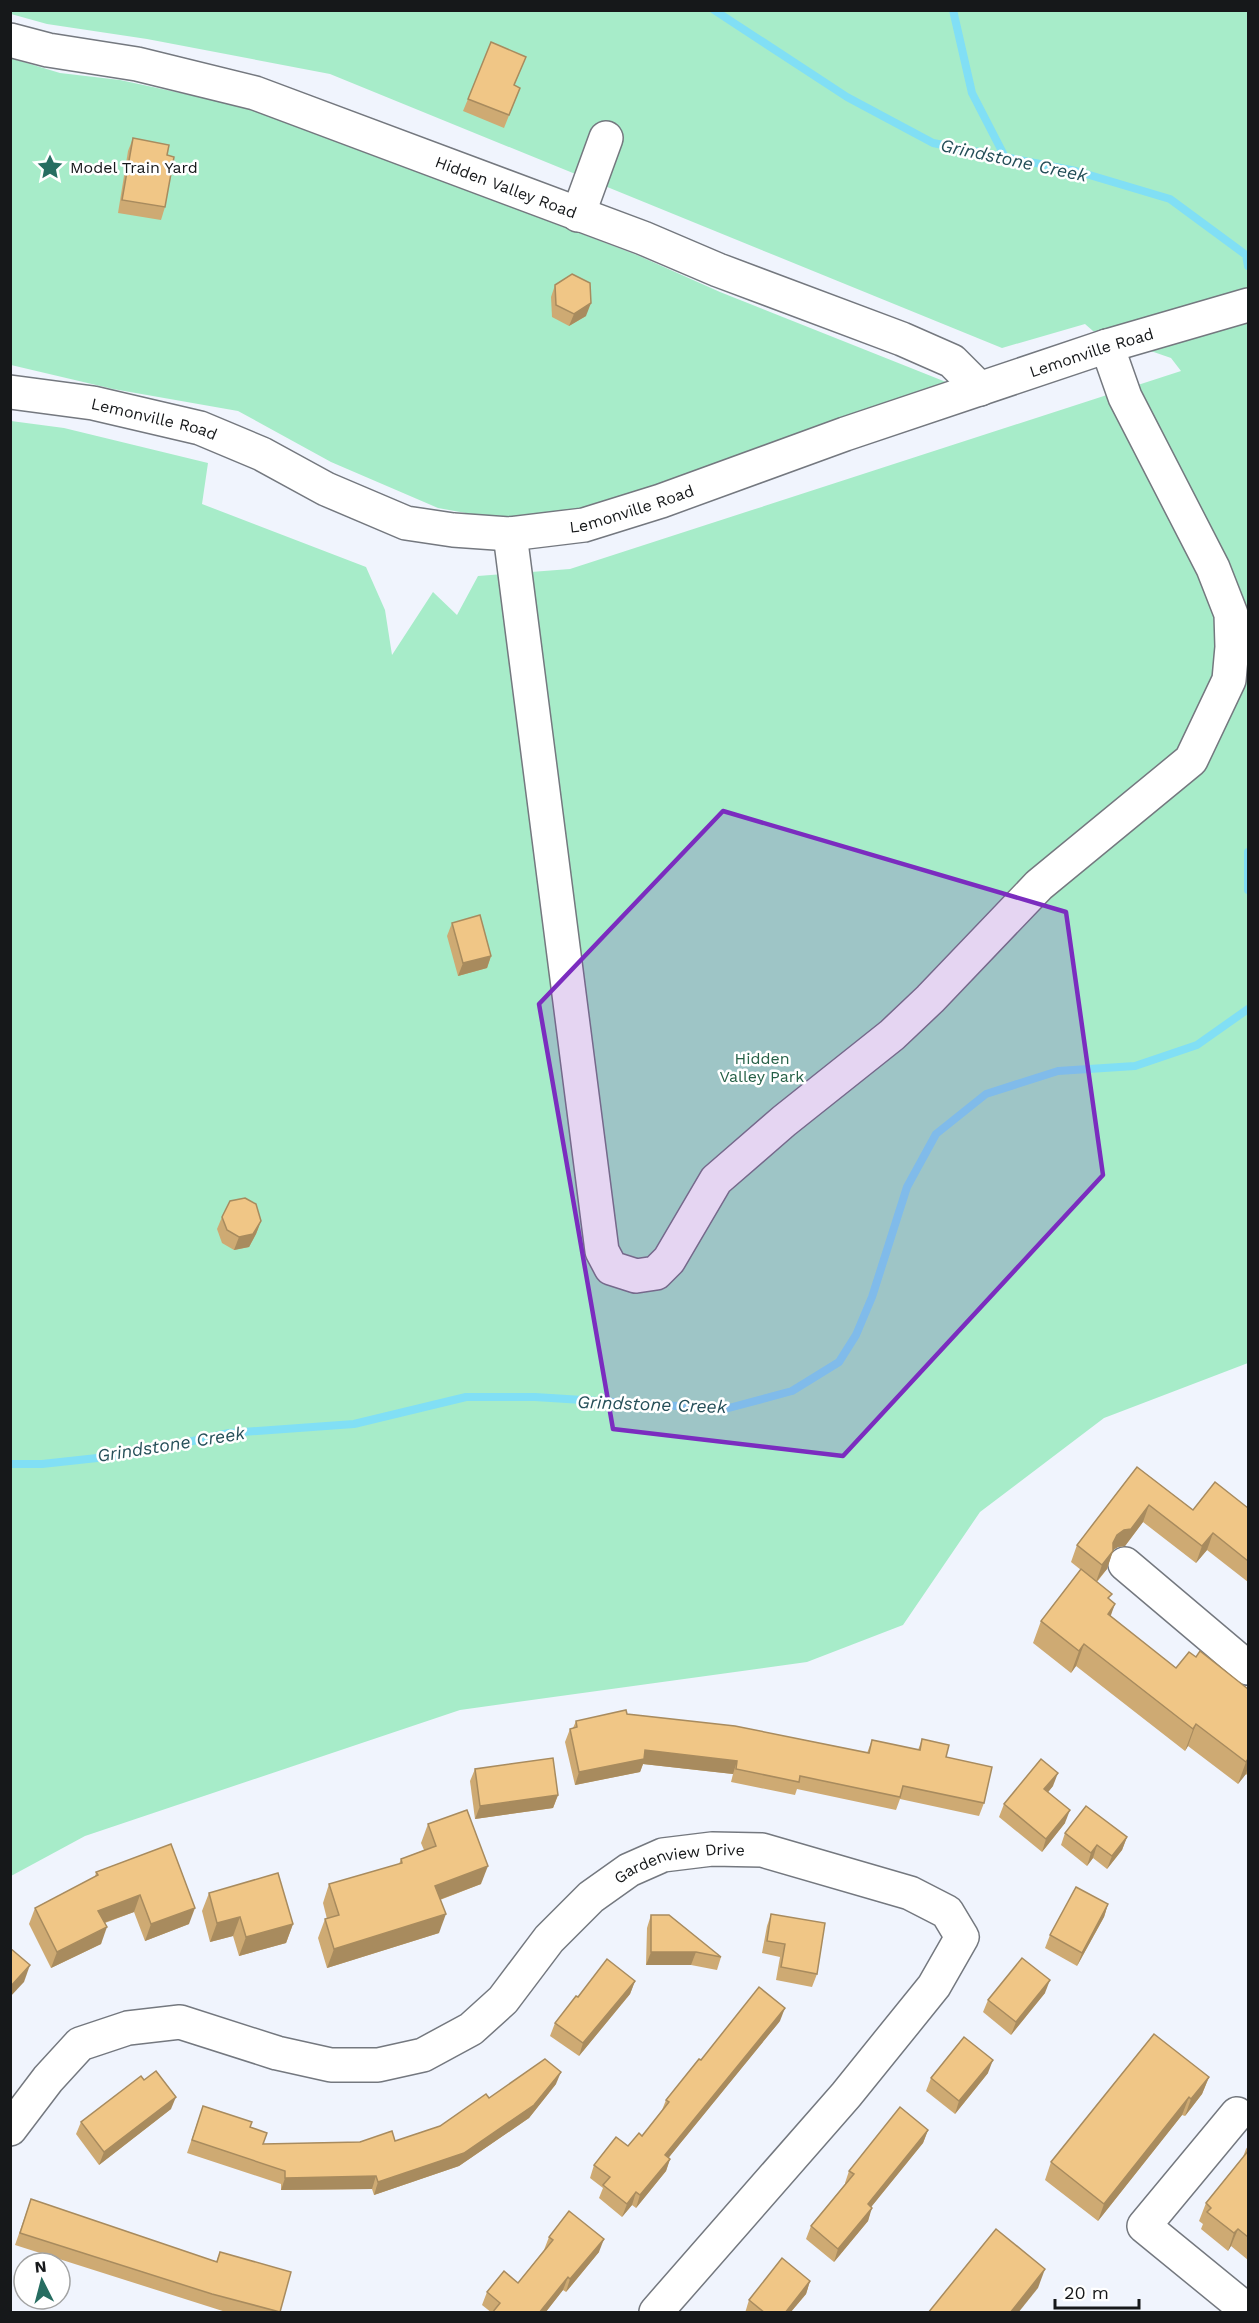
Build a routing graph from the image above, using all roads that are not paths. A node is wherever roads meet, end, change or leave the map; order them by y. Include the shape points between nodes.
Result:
1 (10, 40) edge
2 (606, 138) dead end
3 (578, 215) junction
4 (1243, 307) edge
5 (1107, 346) junction
6 (980, 389) junction
7 (10, 392) edge
8 (510, 534) junction
9 (1125, 1564) dead end
10 (1248, 1668) edge
11 (1237, 2114) dead end
12 (10, 2129) edge
13 (1248, 2311) edge
14 (656, 2313) edge

1 - 3 street, Hidden Valley Road via 137,64 255,93
2 - 3 street
3 - 6 street, Hidden Valley Road via 902,339 952,361
4 - 5 street, Lemonville Road
5 - 6 street, Lemonville Road
5 - 8 street via 1125,397 1213,568 1231,614 1229,680 1191,760 1039,885 892,1035 716,1180 669,1260 656,1273 636,1276 611,1268 602,1251
6 - 8 street, Lemonville Road via 584,525
7 - 8 street, Lemonville Road via 93,404 200,428 406,523
9 - 10 street
11 - 13 street via 1144,2226
12 - 14 street, Gardenview Drive via 80,2044 128,2028 180,2022 277,2053 331,2065 378,2065 423,2055 471,2029 503,2000 549,1940 591,1897 629,1870 663,1855 712,1849 762,1850 910,1893 947,1912 962,1937 934,1986 846,2095

